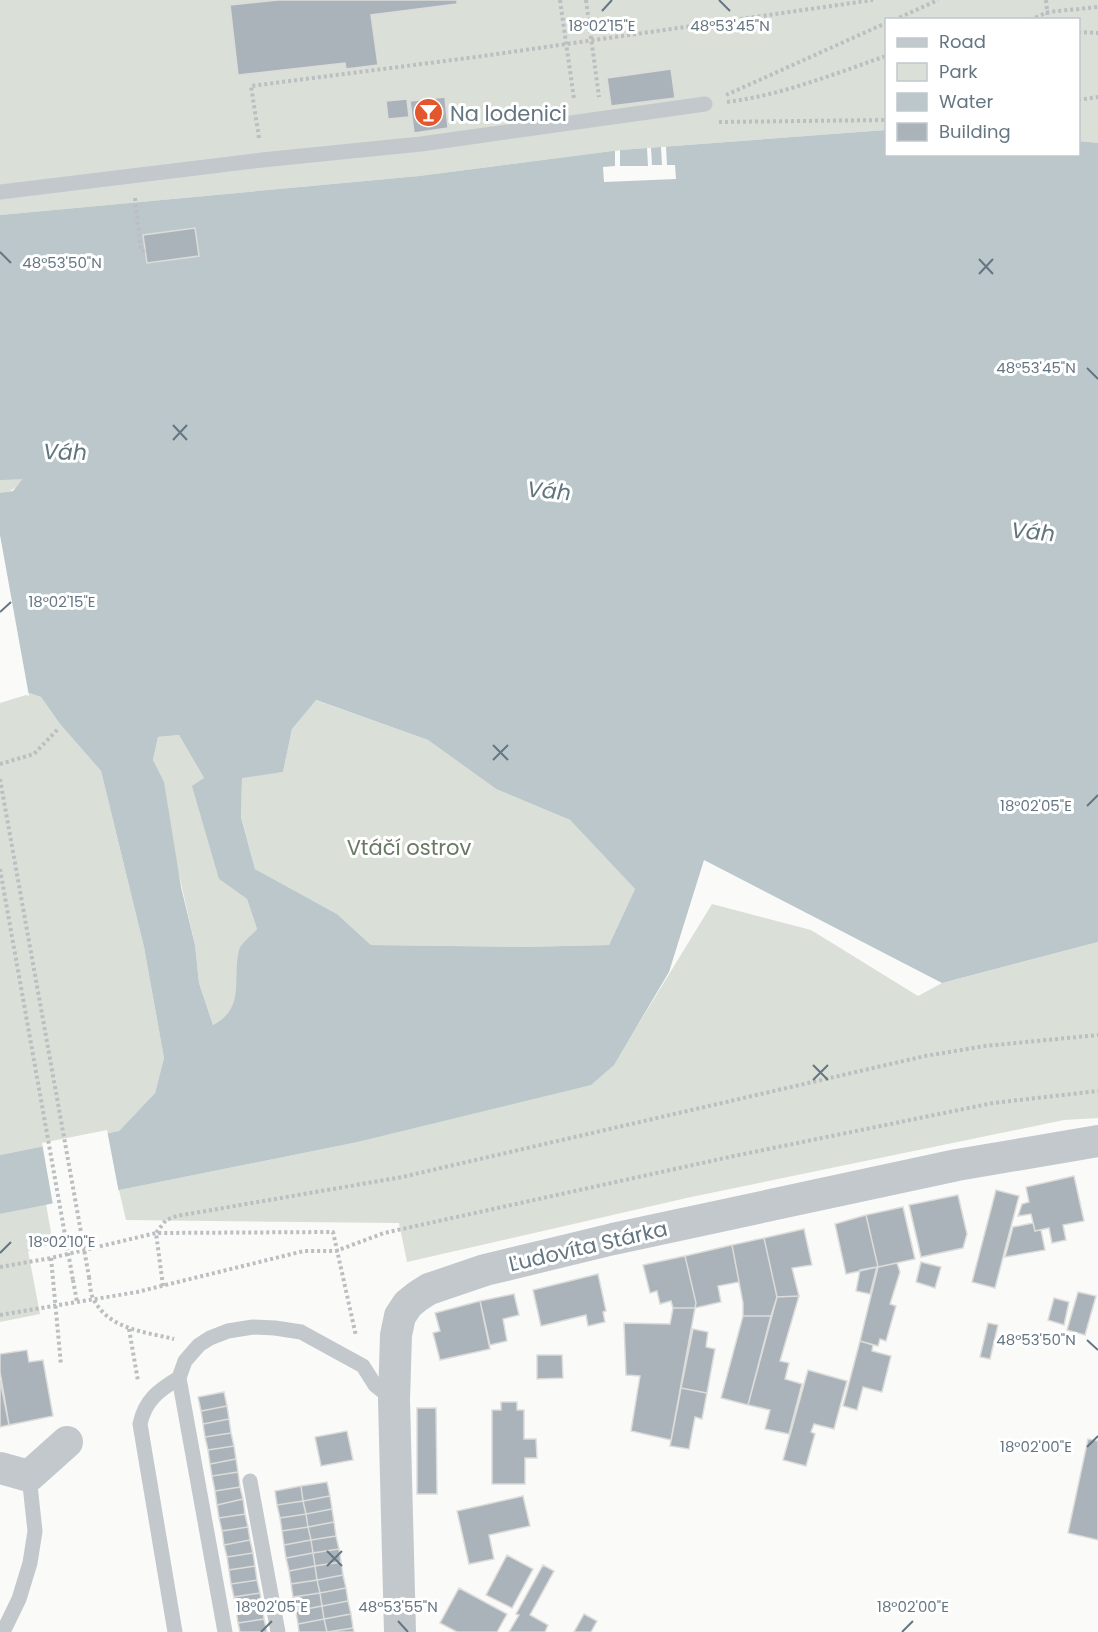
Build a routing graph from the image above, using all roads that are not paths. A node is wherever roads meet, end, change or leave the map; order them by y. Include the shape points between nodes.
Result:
1 (705, 104) road end
2 (0, 192) edge
3 (1098, 1141) edge
4 (179, 1378) junction
5 (394, 1400) junction
6 (67, 1442) dead end
7 (15, 1472) edge
8 (250, 1481) dead end
9 (3, 1632) edge
10 (175, 1632) edge
11 (225, 1632) edge
12 (278, 1632) edge
13 (400, 1632) edge

1 - 2 lane via 421,144
3 - 5 street, Ľudovíta Stárka via 957,1165 613,1239 485,1270 429,1289 408,1304 400,1316
4 - 5 lane via 185,1361 210,1338 253,1327 276,1328 300,1332 363,1366 375,1385
4 - 10 lane via 150,1399 140,1424
4 - 11 lane
5 - 13 street, Ľudovíta Stárka
6 - 7 street
7 - 9 lane via 35,1531 19,1599
8 - 12 lane

